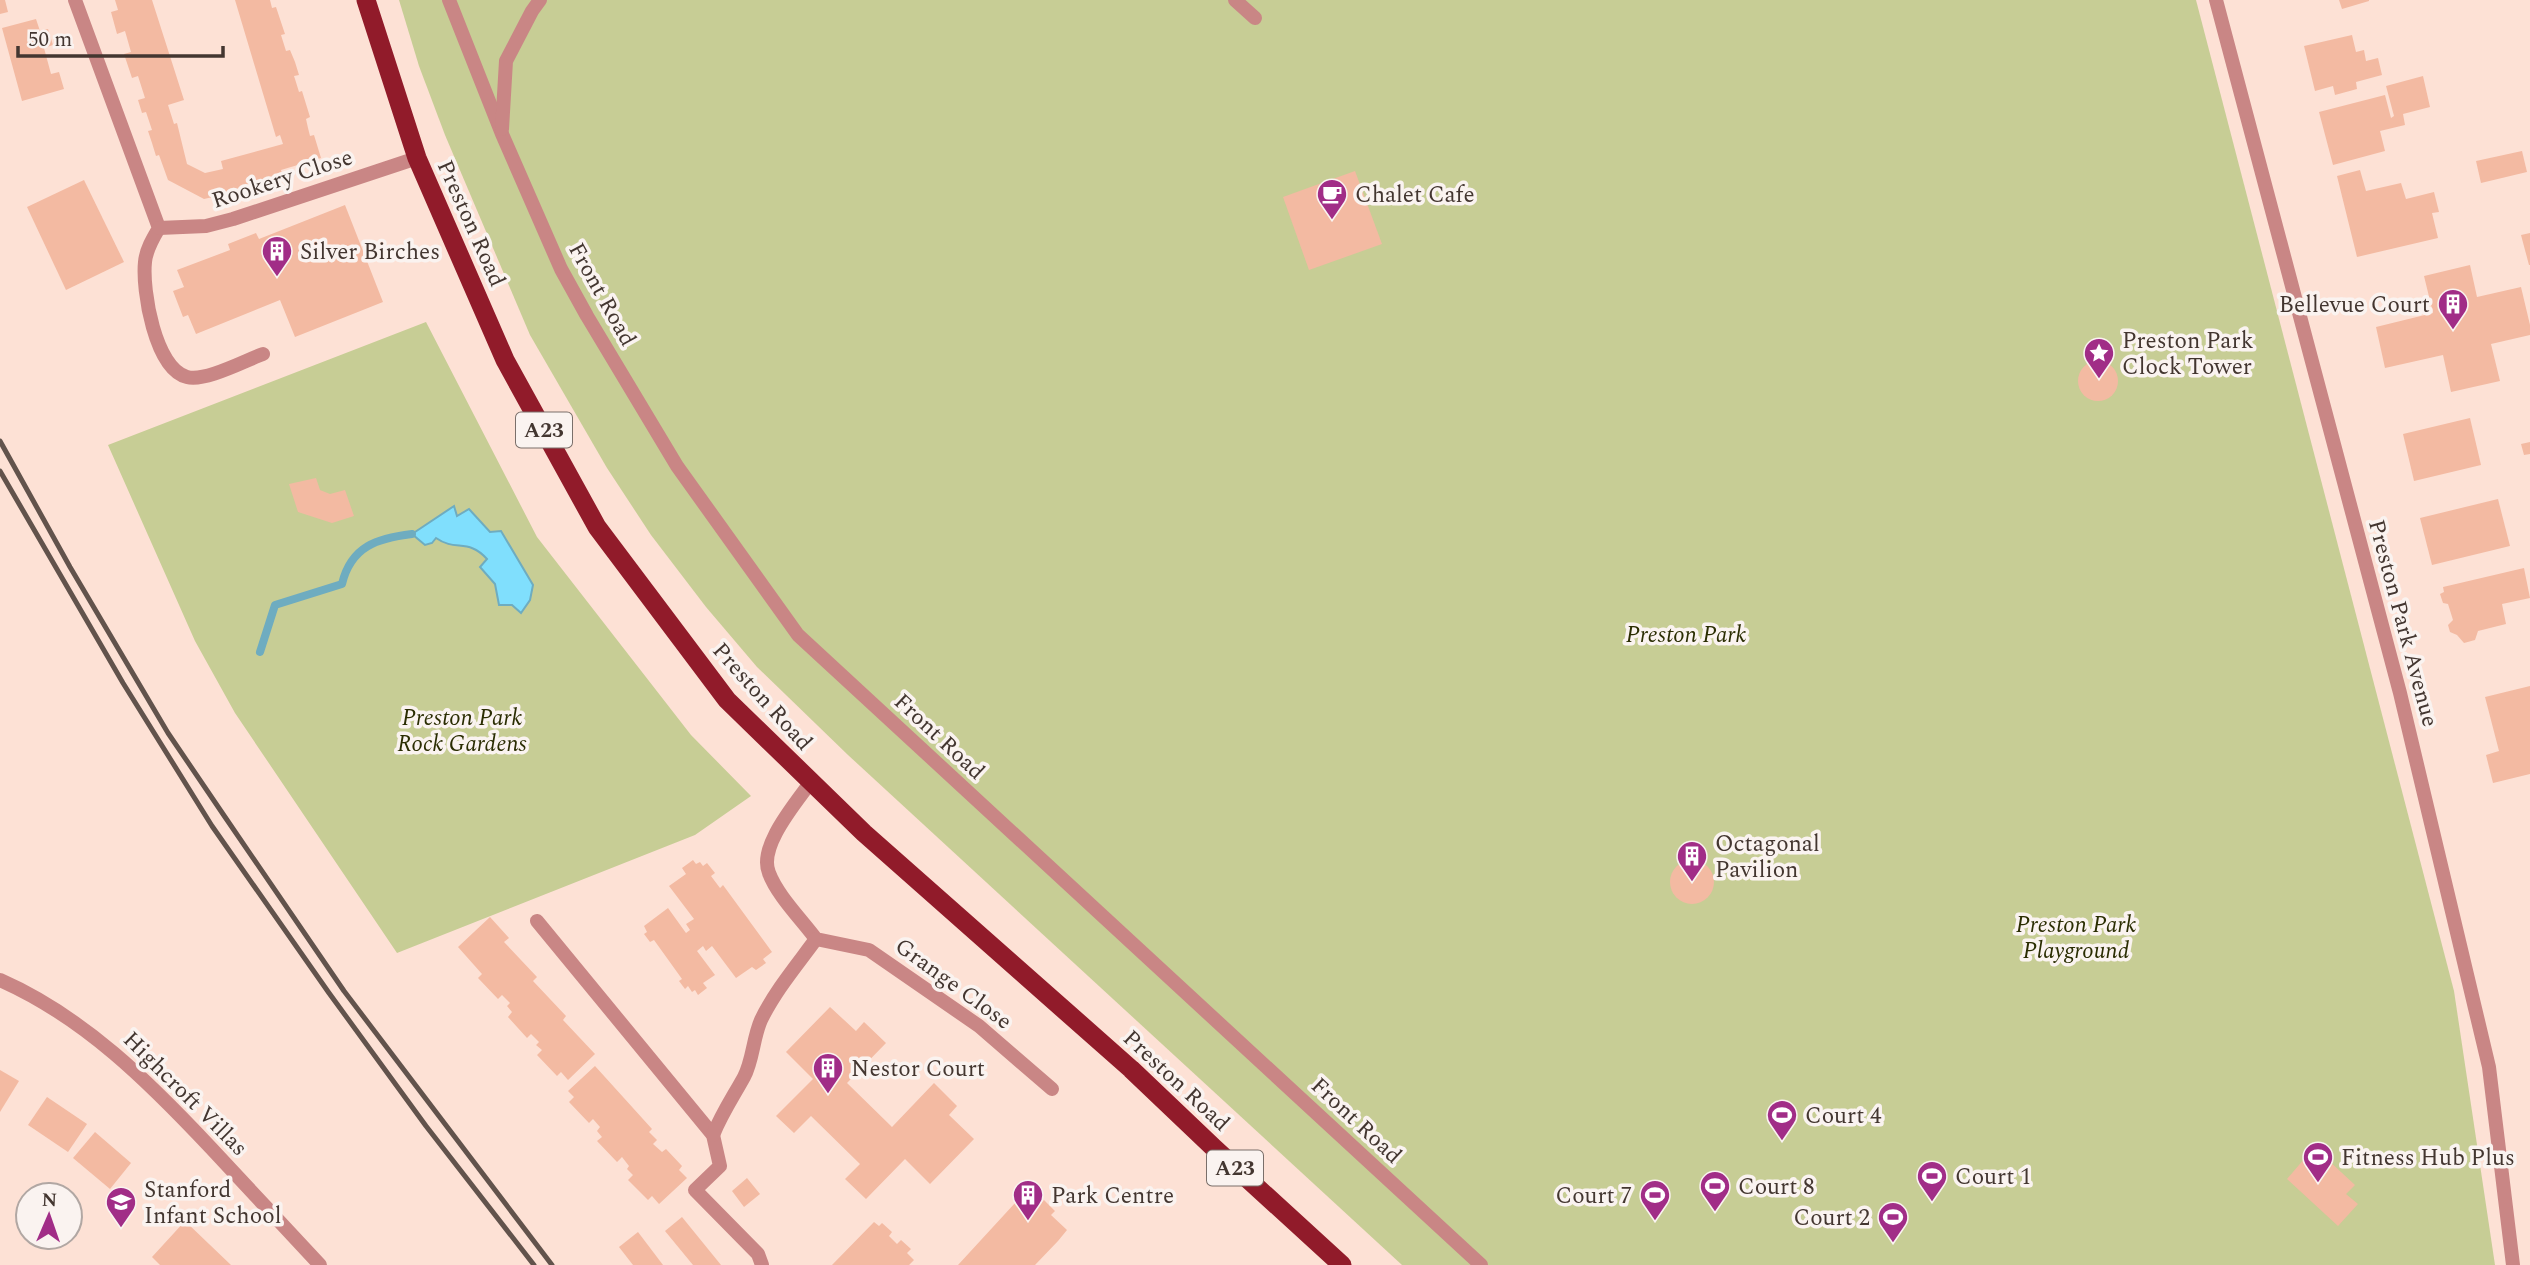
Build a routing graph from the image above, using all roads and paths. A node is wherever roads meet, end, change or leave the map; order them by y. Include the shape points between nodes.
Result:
1 (75, 0) edge
2 (366, 0) edge
3 (449, 0) edge
4 (540, 0) edge
5 (1236, 0) edge
6 (1250, 0) edge
7 (2216, 0) edge
8 (502, 134) junction
9 (417, 158) junction
10 (159, 228) junction
11 (263, 354) dead end
12 (810, 783) junction
13 (537, 920) dead end
14 (816, 939) junction
15 (0, 980) edge
16 (1052, 1089) dead end
17 (713, 1135) junction
18 (320, 1265) edge
19 (762, 1265) edge
20 (1342, 1265) edge
21 (1481, 1265) edge
22 (2513, 1265) edge

1 - 10 street
2 - 9 highway, Preston Road / A23
3 - 8 street, Front Road
4 - 8 street, Front Road via 506,61
5 - 6 street via 1255,18
7 - 22 street, Preston Park Avenue via 2400,693 2489,1067
8 - 21 street, Front Road via 561,269 587,316 677,467 798,635
9 - 10 street, Rookery Close via 233,219 206,226
9 - 12 highway, Preston Road / A23 via 505,360 597,527 727,699
10 - 11 street via 144,271 154,333 170,368 184,377 198,378
12 - 14 street via 767,856 768,872 776,886
12 - 20 highway, Preston Road / A23 via 1131,1069
13 - 17 street
14 - 16 street, Grange Close via 869,950 979,1026
14 - 17 street via 763,1017 744,1076
15 - 18 street, Highcroft Villas via 62,1013 148,1082
17 - 19 street via 720,1166 695,1190 758,1254

